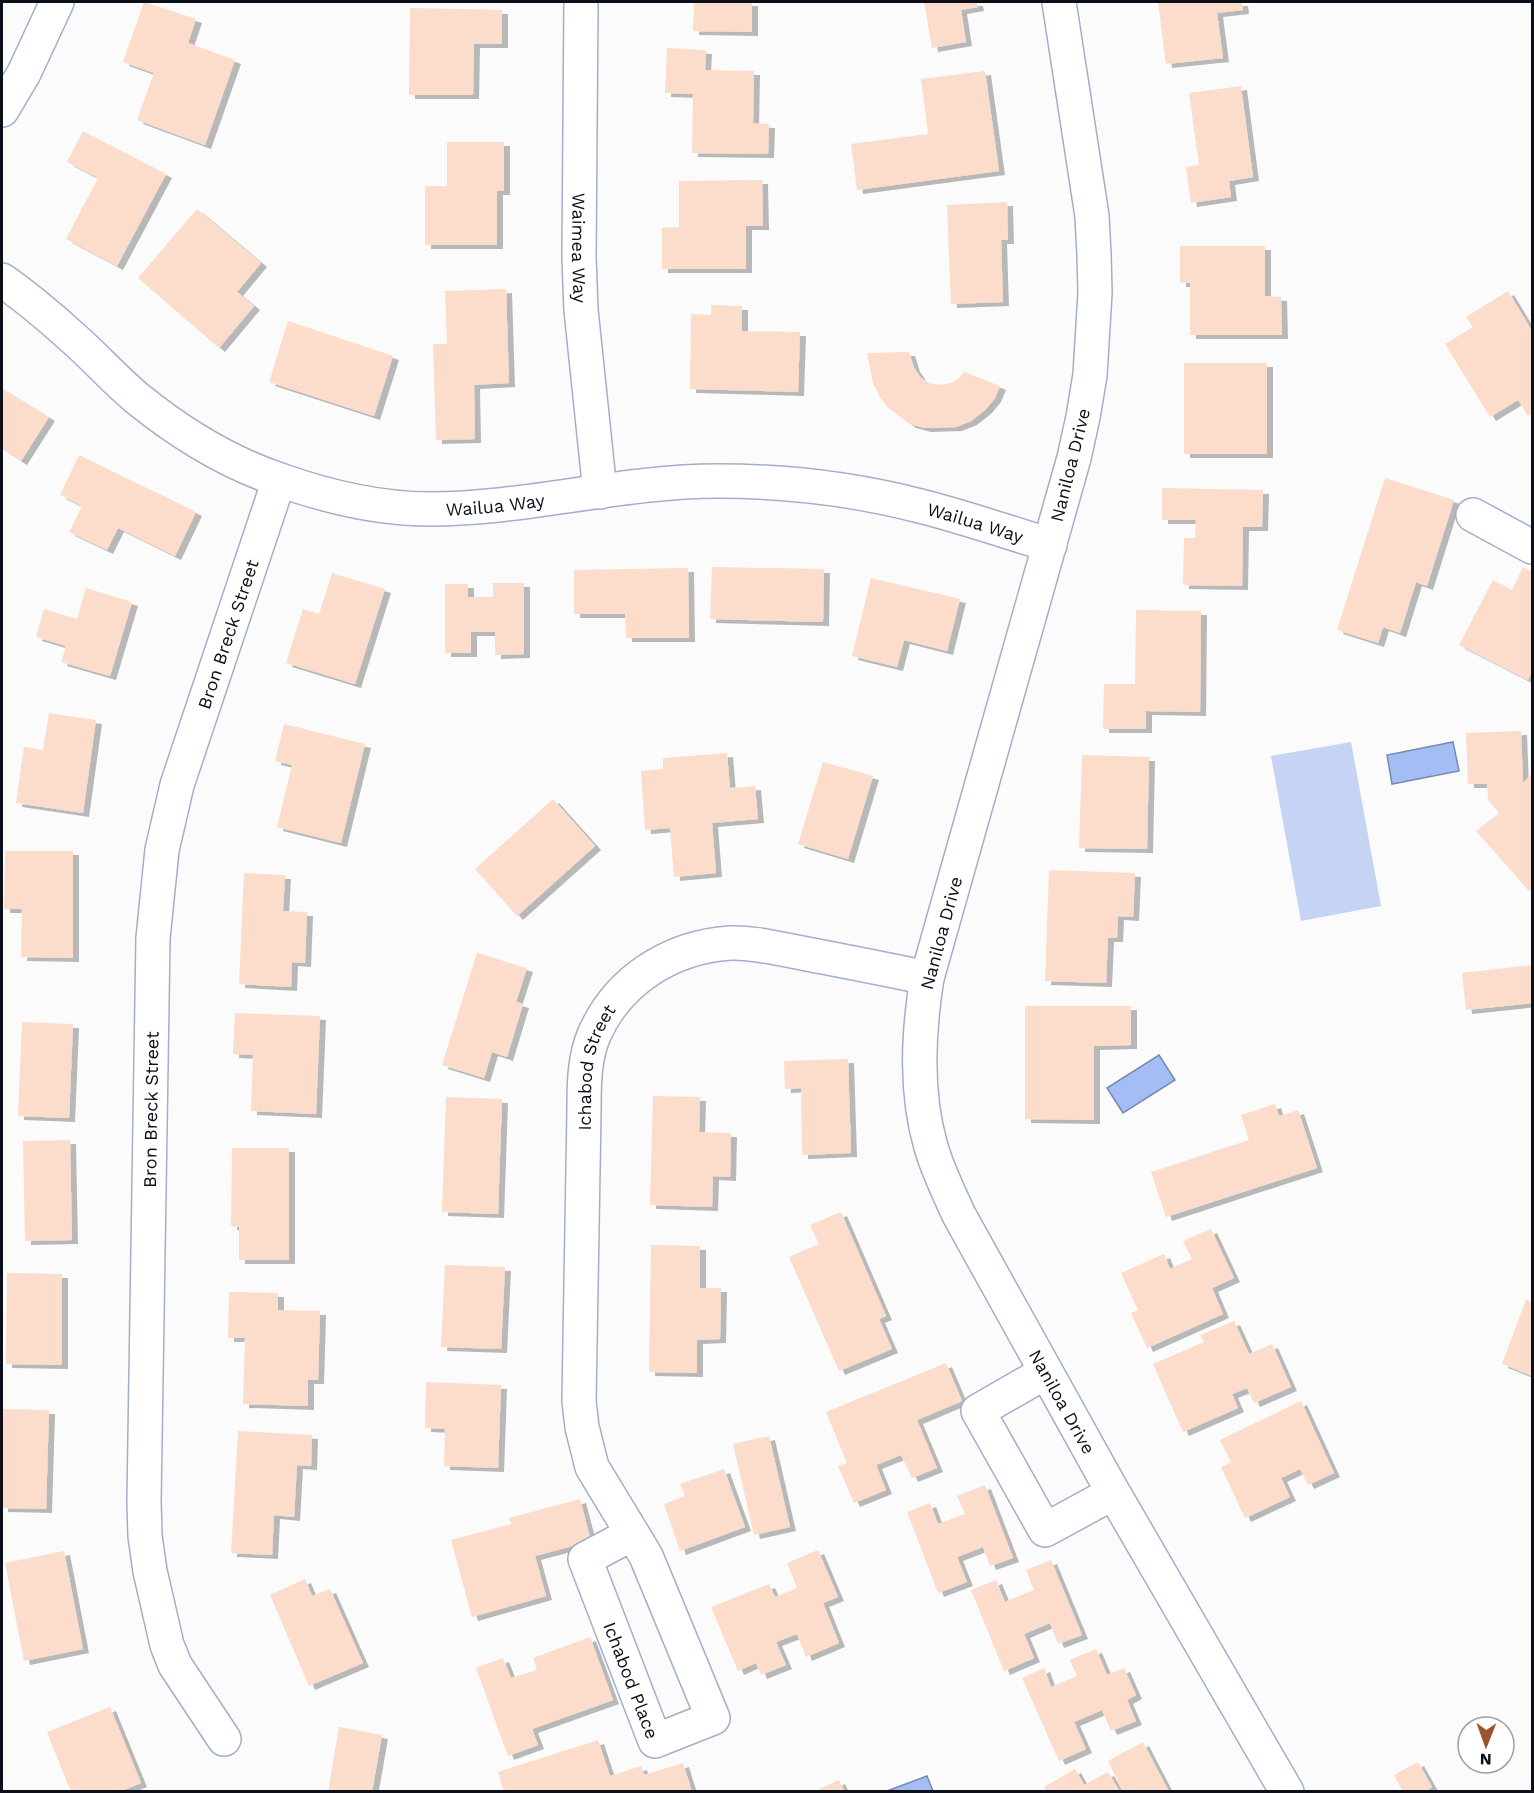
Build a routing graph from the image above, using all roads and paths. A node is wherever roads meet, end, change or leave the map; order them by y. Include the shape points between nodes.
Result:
1 (57, 2) edge
2 (581, 2) edge
3 (1059, 2) edge
4 (2, 110) edge
5 (2, 280) edge
6 (279, 480) junction
7 (600, 492) junction
8 (1473, 514) dead end
9 (1050, 545) junction
10 (1533, 547) edge
11 (927, 978) junction
12 (1046, 1371) junction
13 (592, 1467) joint
14 (1113, 1493) junction
15 (632, 1534) junction
16 (224, 1739) dead end
17 (1287, 1791) edge

1 - 4 street
2 - 7 street, Waimea Way via 581,310
3 - 9 street, Naniloa Drive via 1092,216 1095,293 1083,417
5 - 6 street, Wailua Way via 167,421 222,455
6 - 7 street, Wailua Way via 365,503 427,509
6 - 16 street, Bron Breck Street via 177,785 162,850 153,938 145,1536 171,1655
7 - 9 street, Wailua Way via 716,481 810,486 920,506
8 - 10 street
9 - 11 street, Naniloa Drive
11 - 12 street, Naniloa Drive via 919,1065 931,1146 959,1215
11 - 13 street, Ichabod Street via 731,943 694,949 661,961 612,1004 593,1036 585,1073 579,1401
12 - 14 street, Naniloa Drive
12 - 14 street via 978,1411 1045,1530
13 - 15 street, Ichabod Place
14 - 17 street, Naniloa Drive
15 - 15 street, Ichabod Place via 585,1559 655,1741 713,1718 646,1556

